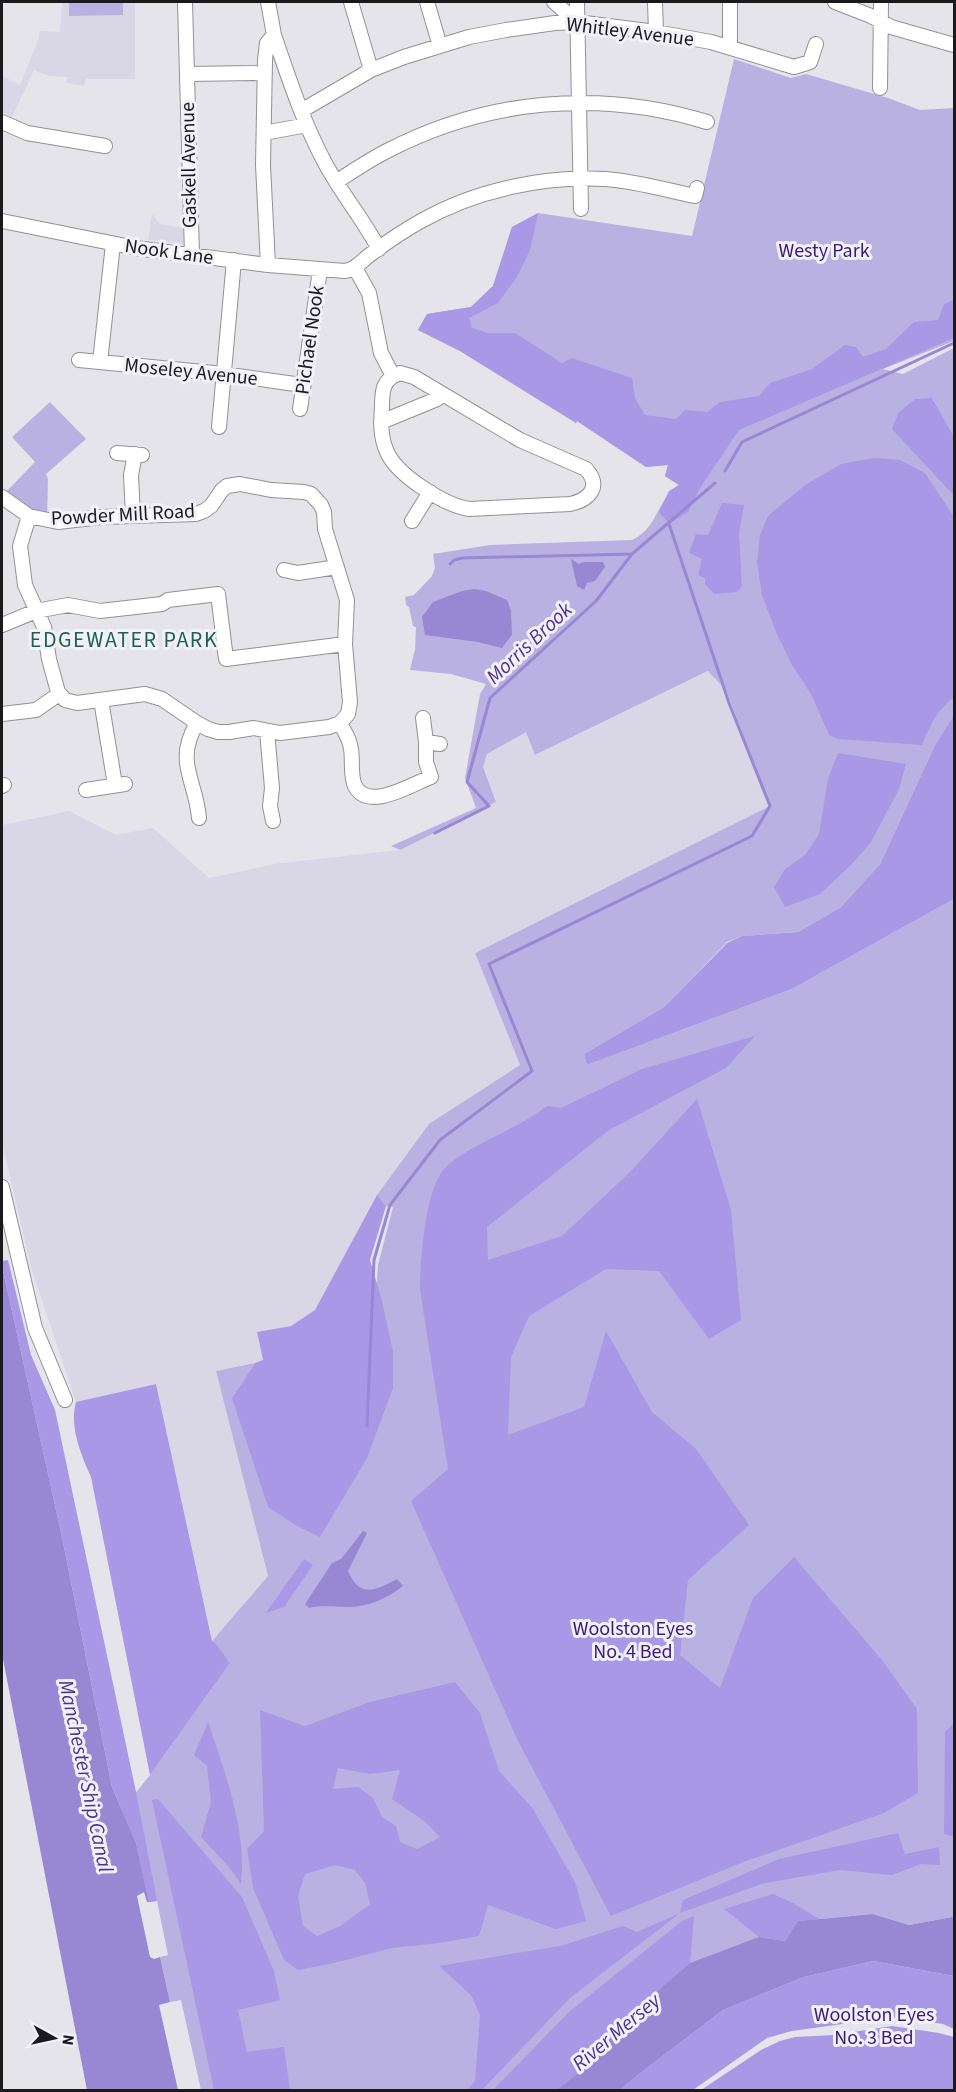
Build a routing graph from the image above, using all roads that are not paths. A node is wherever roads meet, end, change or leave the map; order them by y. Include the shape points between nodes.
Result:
1 (186, 2) edge
2 (268, 2) edge
3 (351, 2) edge
4 (427, 2) edge
5 (554, 2) edge
6 (577, 2) edge
7 (655, 2) edge
8 (730, 2) edge
9 (835, 2) edge
10 (881, 2) edge
11 (577, 22) junction
12 (881, 22) junction
13 (656, 32) junction
14 (274, 35) junction
15 (816, 44) dead end
16 (954, 45) edge
17 (440, 46) junction
18 (730, 47) junction
19 (371, 70) junction
20 (265, 73) junction
21 (187, 74) junction
22 (880, 88) dead end
23 (579, 101) junction
24 (301, 111) junction
25 (2, 122) edge
26 (707, 122) dead end
27 (307, 125) junction
28 (264, 133) junction
29 (105, 145) dead end
30 (580, 179) junction
31 (336, 182) junction
32 (697, 188) dead end
33 (581, 209) dead end
34 (2, 221) edge
35 (113, 244) junction
36 (379, 249) junction
37 (192, 255) junction
38 (234, 260) junction
39 (268, 265) junction
40 (355, 268) junction
41 (320, 270) junction
42 (79, 360) dead end
43 (100, 362) junction
44 (224, 374) junction
45 (393, 376) junction
46 (302, 385) junction
47 (442, 394) junction
48 (300, 409) dead end
49 (381, 423) junction
50 (219, 427) dead end
51 (117, 453) dead end
52 (430, 492) junction
53 (2, 497) edge
54 (29, 516) junction
55 (133, 516) junction
56 (411, 522) dead end
57 (337, 567) junction
58 (284, 570) dead end
59 (36, 611) junction
60 (2, 625) edge
61 (345, 644) junction
62 (60, 694) junction
63 (101, 700) junction
64 (2, 714) edge
65 (423, 718) dead end
66 (198, 723) junction
67 (340, 723) junction
68 (267, 731) junction
69 (426, 742) junction
70 (440, 744) dead end
71 (86, 790) dead end
72 (199, 818) dead end
73 (273, 821) dead end
74 (2, 1187) edge
75 (65, 1400) dead end

1 - 21 street, Gaskell Avenue
2 - 14 street
3 - 19 street
4 - 17 street
5 - 11 street
6 - 11 street
7 - 13 street
8 - 18 street
9 - 12 street
10 - 12 street
11 - 13 street, Whitley Avenue
11 - 17 street, Whitley Avenue via 506,30
11 - 23 street
12 - 16 street
12 - 22 street
13 - 18 street, Whitley Avenue
14 - 20 street via 267,43
14 - 24 street
15 - 18 street, Whitley Avenue via 810,62 794,67
17 - 19 street, Whitley Avenue
19 - 24 street, Whitley Avenue
20 - 21 street, Gaskell Avenue
20 - 28 street
21 - 37 street, Gaskell Avenue
23 - 26 street via 643,107
23 - 30 street
23 - 31 street via 523,106 449,124 389,150
24 - 27 street
25 - 29 street via 27,133
27 - 28 street
27 - 31 street
28 - 39 street
30 - 32 street via 608,179 695,196
30 - 33 street
30 - 36 street via 529,183 465,200 406,230
31 - 36 street
34 - 35 street, Nook Lane
35 - 37 street, Nook Lane
35 - 43 street
36 - 40 street
37 - 38 street, Nook Lane
38 - 39 street, Nook Lane
38 - 44 street
39 - 41 street, Nook Lane
40 - 41 street, Nook Lane
40 - 45 street via 369,294 381,353
41 - 46 street, Pichael Nook
42 - 43 street, Moseley Avenue
43 - 44 street, Moseley Avenue
44 - 46 street, Moseley Avenue
44 - 50 street
45 - 47 street via 407,374
45 - 49 street via 382,392
46 - 48 street, Pichael Nook
47 - 49 street
47 - 52 street via 520,440 586,469 593,488 585,500 570,504 468,509
49 - 52 street via 387,453 398,469
51 - 55 street via 139,454 131,475
52 - 56 street
53 - 54 street, Powder Mill Road
54 - 55 street, Powder Mill Road via 58,522
54 - 59 street, Powder Mill Road via 20,546 21,565
55 - 57 street, Powder Mill Road via 196,514 211,506 222,490 233,484 304,492 321,505
57 - 58 street via 298,573
57 - 61 street, Powder Mill Road via 346,600
59 - 60 street
59 - 61 street via 68,605 100,611 218,594 226,659
59 - 62 street, Powder Mill Road via 44,627
61 - 67 street, Powder Mill Road via 350,702 348,714
62 - 63 street via 77,703
62 - 64 street via 36,710
63 - 66 street via 138,693 154,696
63 - 71 street via 120,784
65 - 69 street
66 - 68 street via 218,732 254,728
66 - 72 street via 186,749 186,766
67 - 68 street via 280,733
67 - 69 street via 351,749 354,785 362,794 374,798 431,777
68 - 73 street
69 - 70 street
74 - 75 street via 35,1328

